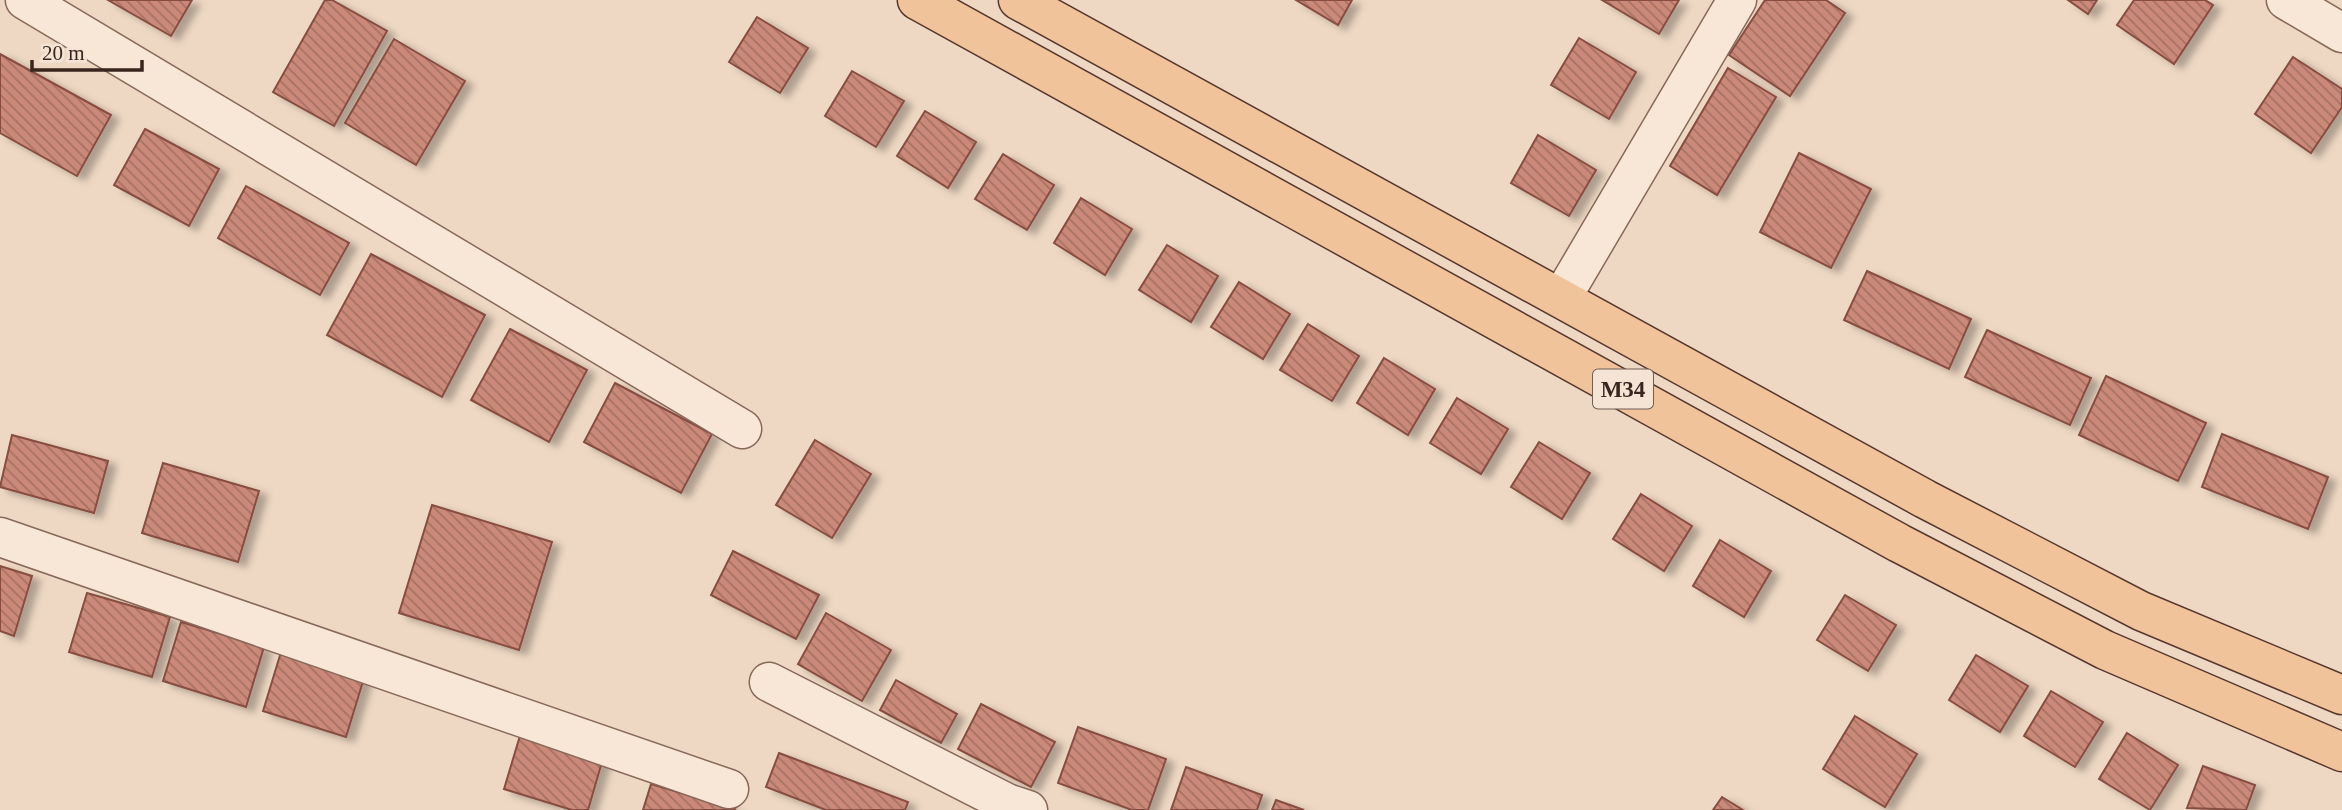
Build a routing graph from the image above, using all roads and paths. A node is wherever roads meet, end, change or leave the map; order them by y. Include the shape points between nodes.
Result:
1 (25, 0) edge
2 (917, 0) edge
3 (1018, 0) edge
4 (1737, 0) edge
5 (2286, 0) edge
6 (2342, 33) edge
7 (1562, 297) junction
8 (742, 429) dead end
9 (0, 537) edge
10 (769, 682) dead end
11 (2342, 695) edge
12 (2342, 752) edge
13 (729, 789) dead end
14 (1028, 810) edge

1 - 8 street
2 - 12 main road, M34 via 1899,543 2105,650
3 - 7 main road, M34
4 - 7 street
5 - 6 street
7 - 11 main road, M34 via 1925,499 2141,611
9 - 13 street
10 - 14 street

